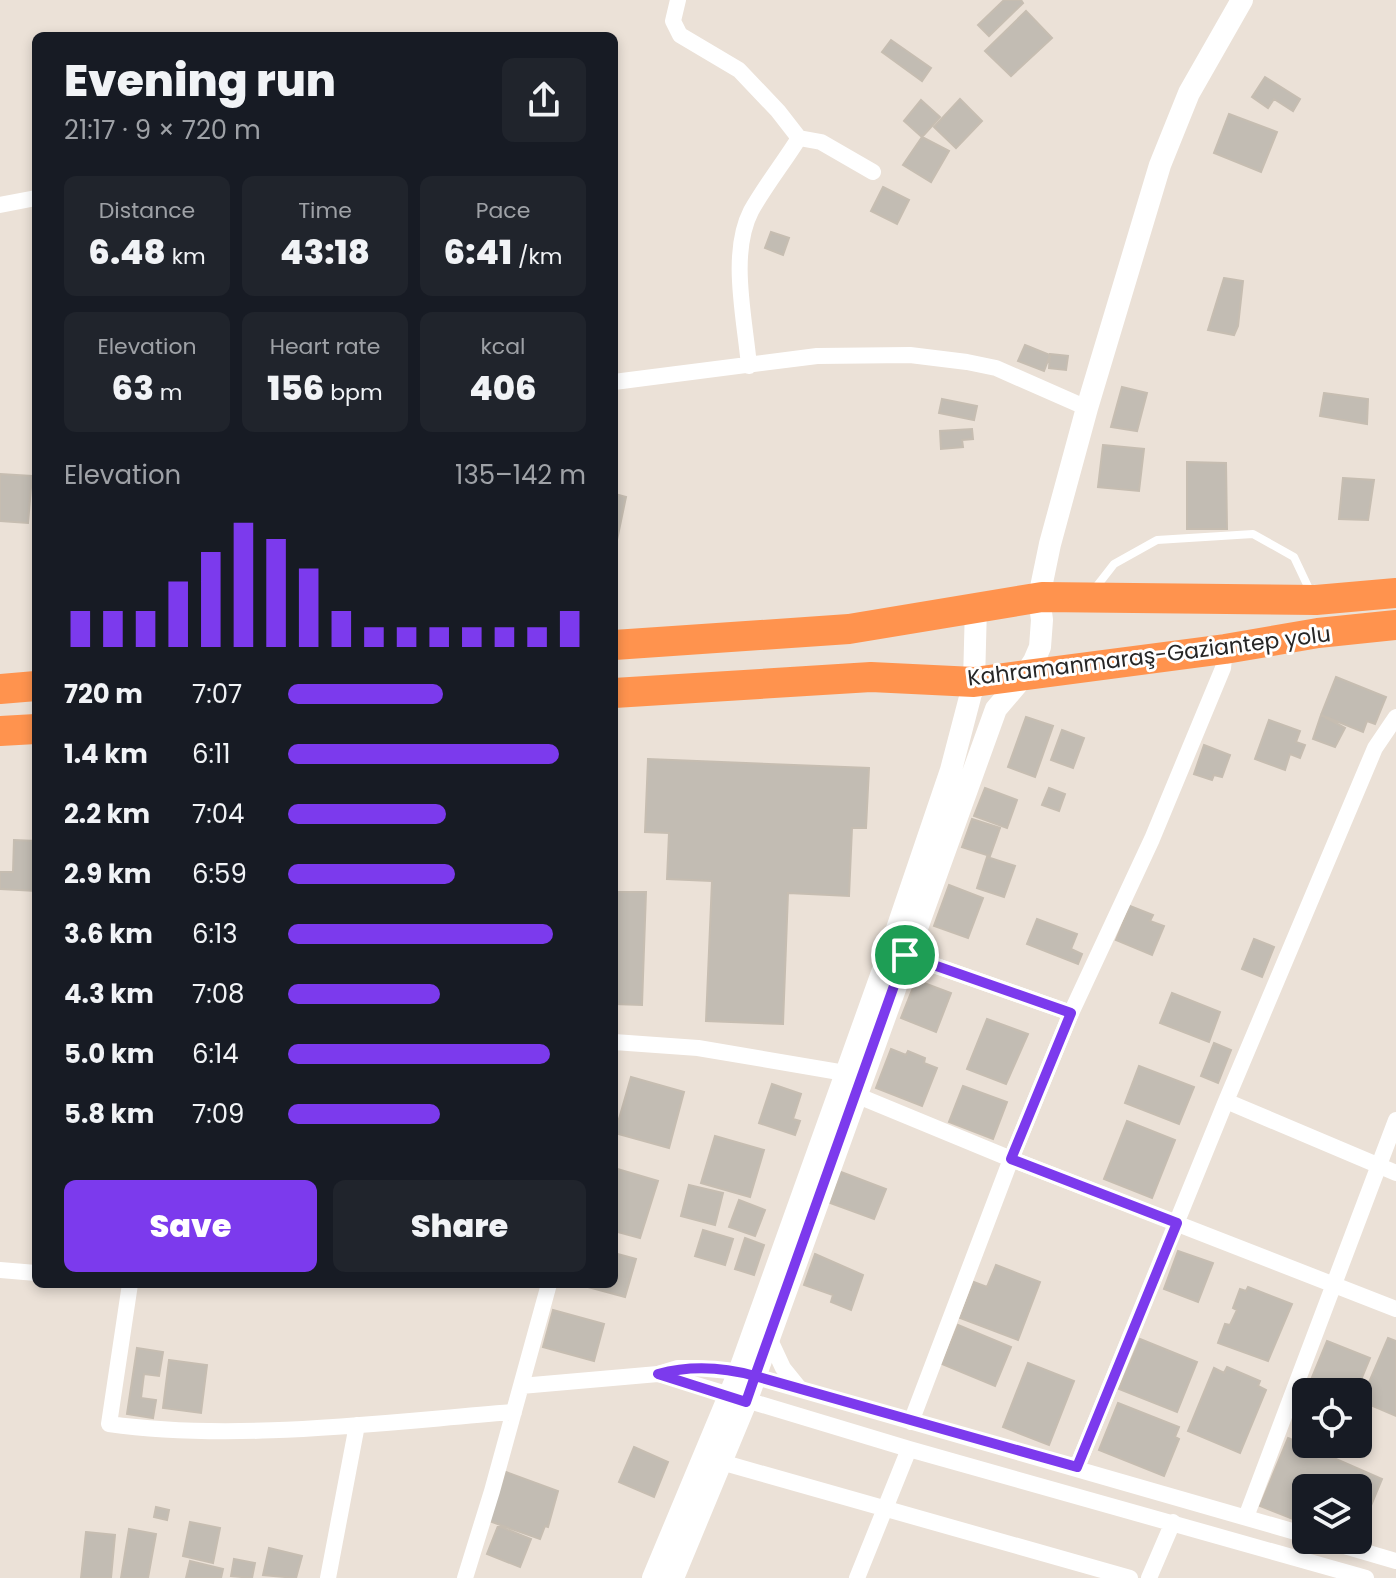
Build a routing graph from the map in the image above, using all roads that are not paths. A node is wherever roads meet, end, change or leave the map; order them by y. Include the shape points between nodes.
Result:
1 (678, 0) edge
2 (1242, 0) edge
3 (799, 138) junction
4 (873, 172) dead end
5 (32, 199) edge
6 (0, 205) edge
7 (749, 366) junction
8 (618, 382) edge
9 (1087, 408) junction
10 (1396, 593) edge
11 (1039, 597) junction
12 (1088, 597) junction
13 (976, 606) junction
14 (1316, 616) junction
15 (1396, 625) edge
16 (618, 645) edge
17 (1225, 649) junction
18 (1024, 676) junction
19 (974, 682) junction
20 (32, 686) edge
21 (0, 689) edge
22 (618, 693) edge
23 (1396, 717) edge
24 (32, 729) edge
25 (0, 731) edge
26 (912, 911) junction
27 (905, 955) junction
28 (1071, 1013) junction
29 (618, 1042) edge
30 (845, 1073) junction
31 (856, 1095) junction
32 (1226, 1101) junction
33 (1396, 1120) edge
34 (1011, 1159) junction
35 (1377, 1165) junction
36 (1396, 1173) edge
37 (1177, 1223) junction
38 (0, 1270) edge
39 (32, 1273) edge
40 (1332, 1284) junction
41 (129, 1288) edge
42 (548, 1288) edge
43 (1396, 1309) edge
44 (769, 1338) junction
45 (658, 1374) junction
46 (747, 1374) junction
47 (521, 1386) junction
48 (800, 1389) junction
49 (738, 1399) junction
50 (514, 1412) junction
51 (911, 1422) junction
52 (357, 1425) junction
53 (909, 1449) junction
54 (721, 1462) junction
55 (1077, 1467) junction
56 (886, 1508) junction
57 (1246, 1517) junction
58 (1173, 1522) junction
59 (1292, 1531) edge
60 (1372, 1554) edge
61 (1396, 1561) edge
62 (328, 1578) edge
63 (465, 1578) edge
64 (653, 1578) edge
65 (673, 1578) edge
66 (857, 1578) edge
67 (1130, 1578) edge
68 (1149, 1578) edge
69 (1366, 1578) edge

1 - 3 street via 673,21 680,35 739,70
2 - 9 street via 1189,93 1160,165
3 - 4 street via 821,142
3 - 7 street via 751,211 741,242
5 - 6 street
7 - 8 street
7 - 9 street via 866,354 967,362 996,368
9 - 11 street
10 - 14 highway, Kahramanmaraş-Gaziantep yolu
11 - 12 highway, Kahramanmaraş-Gaziantep yolu
11 - 13 highway, Kahramanmaraş-Gaziantep yolu
11 - 18 street via 1042,635
12 - 14 highway, Kahramanmaraş-Gaziantep yolu
12 - 14 lane via 1114,564 1157,540 1253,534 1294,557
13 - 16 highway, Kahramanmaraş-Gaziantep yolu via 849,629
13 - 19 street
14 - 15 highway, Kahramanmaraş-Gaziantep yolu
14 - 17 highway, Kahramanmaraş-Gaziantep yolu
17 - 18 highway, Kahramanmaraş-Gaziantep yolu
17 - 28 street via 1223,668 1158,825
18 - 19 highway, Kahramanmaraş-Gaziantep yolu
18 - 26 street via 996,709
19 - 22 highway, Kahramanmaraş-Gaziantep yolu via 871,677
19 - 26 street
20 - 21 highway
23 - 32 street via 1375,748
24 - 25 highway
26 - 27 street
26 - 30 street
27 - 28 street
27 - 31 street
28 - 34 street
29 - 30 street via 698,1048
30 - 46 street
31 - 34 street
31 - 44 street
32 - 35 street
32 - 37 street
33 - 35 street
34 - 37 street
34 - 51 street
35 - 36 street
35 - 40 street
37 - 40 street
37 - 55 street
38 - 39 street
40 - 43 street
40 - 57 street
41 - 52 street via 109,1424 150,1430
42 - 47 street
44 - 46 street
44 - 48 street
45 - 46 street via 697,1368
45 - 47 street
45 - 49 street
46 - 48 street
46 - 49 street
47 - 50 street
48 - 51 street
49 - 53 street
49 - 54 street
49 - 64 street
50 - 52 street
50 - 63 street
51 - 55 street
52 - 62 street
53 - 56 street
53 - 58 street
54 - 56 street
54 - 65 street
55 - 57 street
56 - 66 street
56 - 67 street
57 - 59 street
58 - 68 street
58 - 69 street
60 - 61 street

